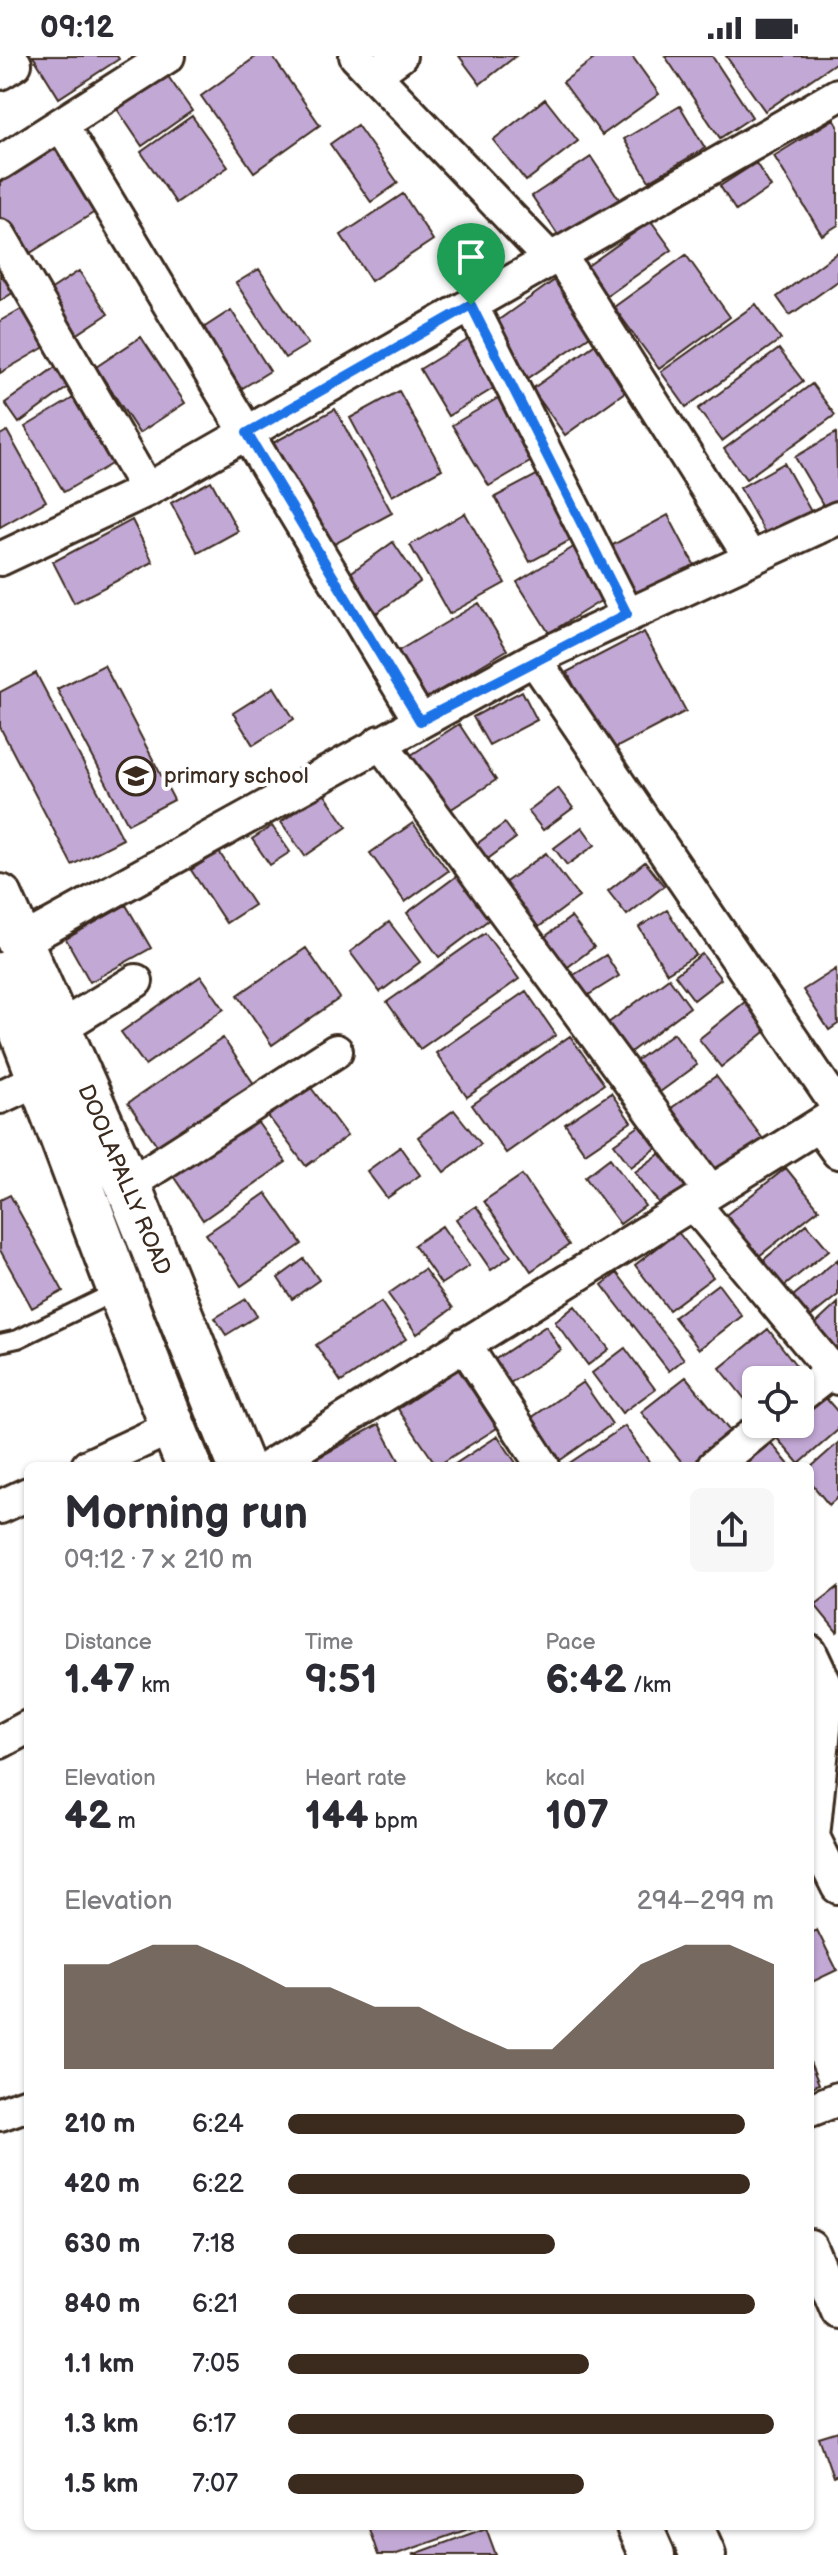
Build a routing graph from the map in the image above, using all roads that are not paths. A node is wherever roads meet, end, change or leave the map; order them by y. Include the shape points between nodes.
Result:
1 (168, 56) edge
2 (400, 56) edge
3 (365, 66) edge
4 (838, 95) edge
5 (61, 124) junction
6 (0, 163) edge
7 (0, 236) edge
8 (554, 256) junction
9 (471, 305) junction
10 (247, 433) junction
11 (147, 490) junction
12 (838, 518) edge
13 (750, 557) junction
14 (0, 559) edge
15 (627, 614) junction
16 (534, 659) junction
17 (420, 721) junction
18 (380, 742) junction
19 (0, 897) edge
20 (10, 959) edge
21 (136, 981) dead end
22 (58, 1029) junction
23 (336, 1051) dead end
24 (41, 1078) junction
25 (0, 1097) edge
26 (832, 1116) edge
27 (838, 1152) edge
28 (128, 1185) junction
29 (702, 1197) junction
30 (117, 1291) junction
31 (0, 1343) edge
32 (464, 1344) junction
33 (835, 1374) edge
34 (814, 1387) edge
35 (172, 1427) junction
36 (749, 1438) edge
37 (97, 1462) edge
38 (187, 1462) edge
39 (239, 1462) edge
40 (276, 1462) edge
41 (540, 1462) edge
42 (719, 1462) edge
43 (24, 1496) edge
44 (0, 1507) edge
45 (814, 1660) edge
46 (24, 1729) edge
47 (0, 1742) edge
48 (814, 1827) edge
49 (814, 1839) edge
50 (838, 1887) edge
51 (838, 2099) edge
52 (24, 2105) edge
53 (814, 2108) edge
54 (0, 2114) edge
55 (814, 2255) edge
56 (838, 2312) edge
57 (641, 2530) edge
58 (692, 2530) edge
59 (652, 2555) edge
60 (703, 2555) edge

1 - 5 street
2 - 3 street
3 - 8 street
4 - 8 street
5 - 6 street
5 - 10 street
7 - 11 street
8 - 9 street
8 - 13 street
9 - 10 street
9 - 15 street
10 - 11 street
10 - 17 street
11 - 14 street
12 - 13 street
13 - 15 street
15 - 16 street
16 - 17 street
16 - 26 street
17 - 18 street
18 - 20 street
18 - 29 street
19 - 20 main road, DOOLAPALLY ROAD
20 - 22 main road, DOOLAPALLY ROAD
20 - 24 main road, DOOLAPALLY ROAD
21 - 22 street
22 - 28 main road, DOOLAPALLY ROAD
23 - 28 street
24 - 25 street
24 - 30 main road, DOOLAPALLY ROAD
26 - 27 street
26 - 29 street
28 - 39 main road, DOOLAPALLY ROAD
29 - 32 street
29 - 33 street
30 - 31 lane
30 - 35 main road, DOOLAPALLY ROAD
32 - 40 street
32 - 41 street
33 - 34 street
35 - 37 street
35 - 38 main road, DOOLAPALLY ROAD
36 - 42 street
43 - 44 street
45 - 48 street via 828,1690
46 - 47 street
49 - 50 street
51 - 53 street
52 - 54 street
55 - 56 street
57 - 59 main road
58 - 60 main road

